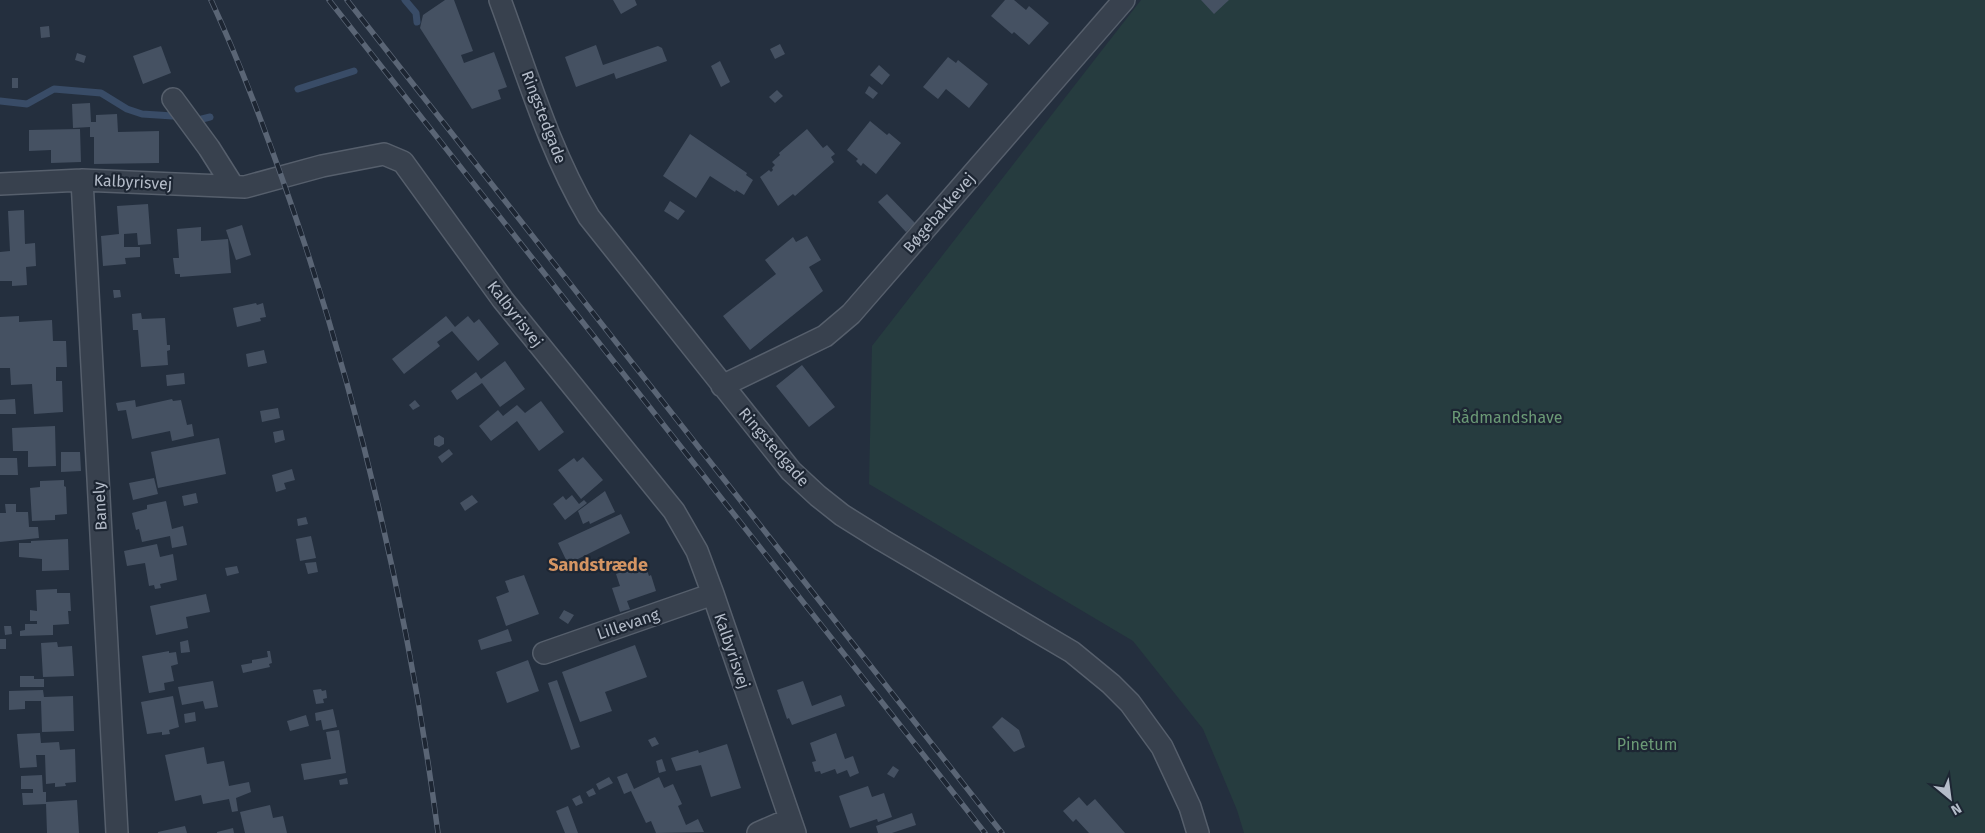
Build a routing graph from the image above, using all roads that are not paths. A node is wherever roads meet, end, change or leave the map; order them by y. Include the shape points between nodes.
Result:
1 (500, 0) edge
2 (1124, 0) edge
3 (172, 99) dead end
4 (82, 180) junction
5 (0, 184) edge
6 (232, 186) junction
7 (722, 386) junction
8 (713, 594) junction
9 (544, 653) dead end
10 (792, 826) edge
11 (117, 833) edge
12 (758, 833) edge
13 (1198, 833) edge

1 - 7 street, Ringstedgade via 554,150 584,208
2 - 7 street, Bøgebakkevej via 851,314 825,336
3 - 6 street via 209,148
4 - 5 street, Kalbyrisvej
4 - 6 street, Kalbyrisvej
4 - 11 street, Banely
6 - 8 street, Kalbyrisvej via 244,187 322,166 384,154 403,162 502,300 674,511 697,551
7 - 13 street, Ringstedgade via 791,471 818,496 882,540 1072,652 1111,684 1130,703 1162,747 1190,807
8 - 9 street, Lillevang
8 - 10 street, Kalbyrisvej
10 - 12 street

